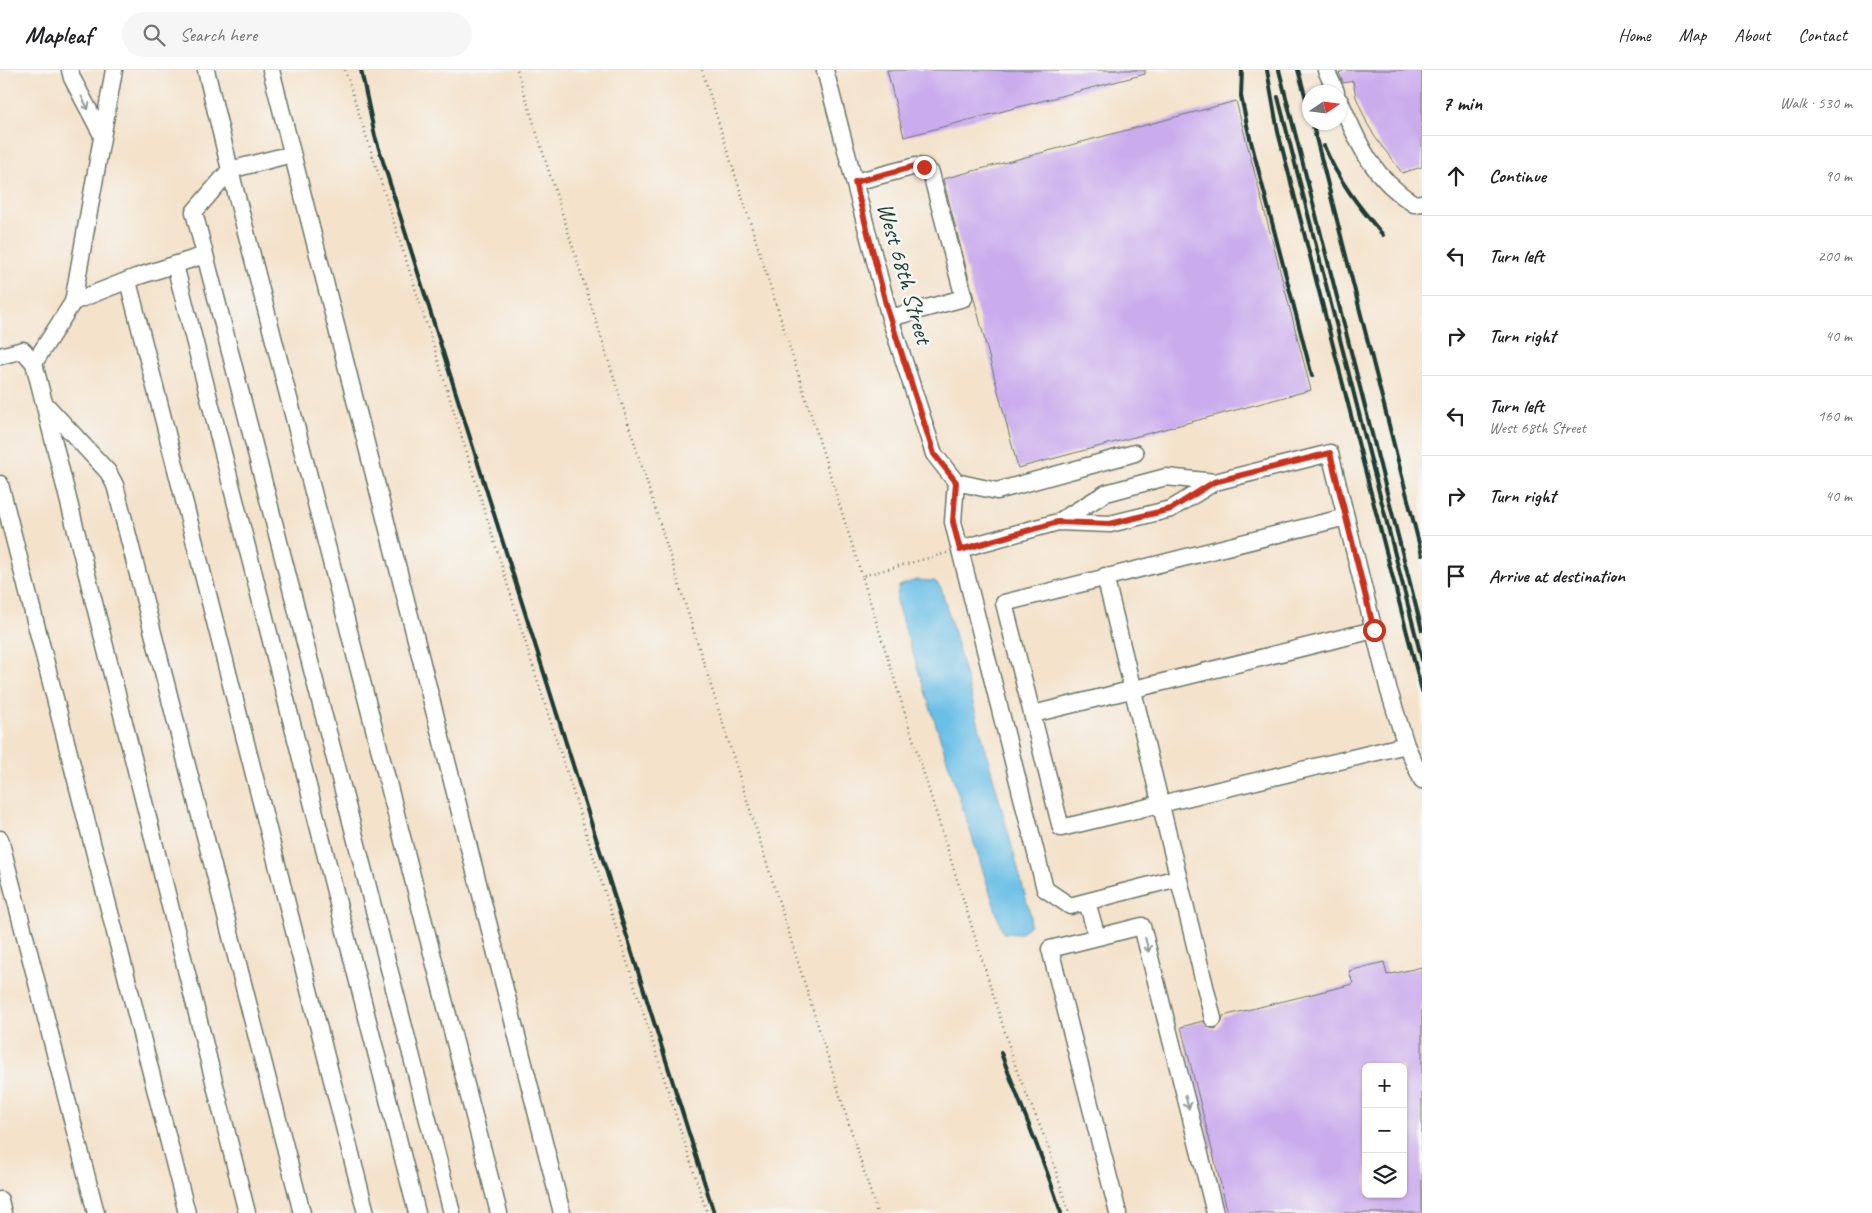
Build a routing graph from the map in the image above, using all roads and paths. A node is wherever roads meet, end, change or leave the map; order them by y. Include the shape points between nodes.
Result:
1 (70, 70) edge
2 (114, 70) edge
3 (206, 70) edge
4 (271, 70) edge
5 (345, 70) edge
6 (517, 70) edge
7 (702, 70) edge
8 (826, 70) edge
9 (1326, 70) edge
10 (1333, 85) edge
11 (1347, 117) edge
12 (102, 135) junction
13 (292, 154) junction
14 (230, 170) junction
15 (855, 182) junction
16 (1422, 203) edge
17 (205, 255) junction
18 (175, 265) junction
19 (128, 281) junction
20 (73, 302) junction
21 (890, 318) junction
22 (0, 356) edge
23 (34, 363) junction
24 (44, 402) junction
25 (1135, 453) dead end
26 (956, 482) junction
27 (1214, 482) junction
28 (0, 484) edge
29 (1346, 517) junction
30 (1058, 522) junction
31 (960, 550) junction
32 (862, 576) junction
33 (1105, 576) junction
34 (1374, 630) junction
35 (1133, 689) junction
36 (1032, 714) junction
37 (1406, 745) junction
38 (1422, 780) edge
39 (1160, 803) junction
40 (0, 839) edge
41 (1178, 878) junction
42 (1087, 902) junction
43 (1097, 937) junction
44 (1213, 1019) dead end
45 (0, 1200) edge
46 (3, 1213) edge
47 (96, 1213) edge
48 (187, 1213) edge
49 (246, 1213) edge
50 (302, 1213) edge
51 (366, 1213) edge
52 (417, 1213) edge
53 (452, 1213) edge
54 (499, 1213) edge
55 (562, 1213) edge
56 (706, 1213) edge
57 (877, 1213) edge
58 (1069, 1213) edge
59 (1118, 1213) edge
60 (1215, 1213) edge

1 -> 12 street
2 - 12 street
3 - 14 street
4 - 13 street
5 - 56 path
6 - 57 path
7 - 32 path
8 - 15 street, West 68th Street
9 - 10 street
11 - 16 street via 1378,175 1398,194 1414,204
12 - 20 street
13 - 14 street
13 - 55 street
14 - 17 street via 194,212
14 - 54 street
15 - 21 street, West 68th Street
15 - 21 street via 916,166 931,173 962,289 964,298
17 - 18 street
17 - 53 street
18 - 19 street
18 - 52 street
19 - 20 street
19 - 51 street
20 - 23 street
21 - 26 street, West 68th Street via 934,454
22 - 23 street via 23,350
23 - 24 street
24 - 49 street
24 - 50 street via 108,472 115,485
25 - 26 street via 997,491
26 - 31 street via 953,522
27 - 29 street via 1330,453
27 - 30 street via 1171,509 1110,524
27 - 30 street via 1166,477 1106,493
28 - 48 street
29 - 33 street
29 - 34 street
30 - 31 street
31 - 32 path
31 - 42 street via 1045,889 1070,906
32 - 58 path via 1017,1072 1048,1146
33 - 35 street
33 - 36 street via 1004,602
34 - 35 street
34 - 37 street
35 - 36 street
35 - 39 street
36 - 39 street via 1061,828
37 - 38 street
37 - 39 street
39 - 41 street
40 - 47 street
41 - 42 street
41 - 44 street
42 - 43 street
43 - 59 street via 1050,949
43 -> 60 street via 1142,926
45 - 46 street

